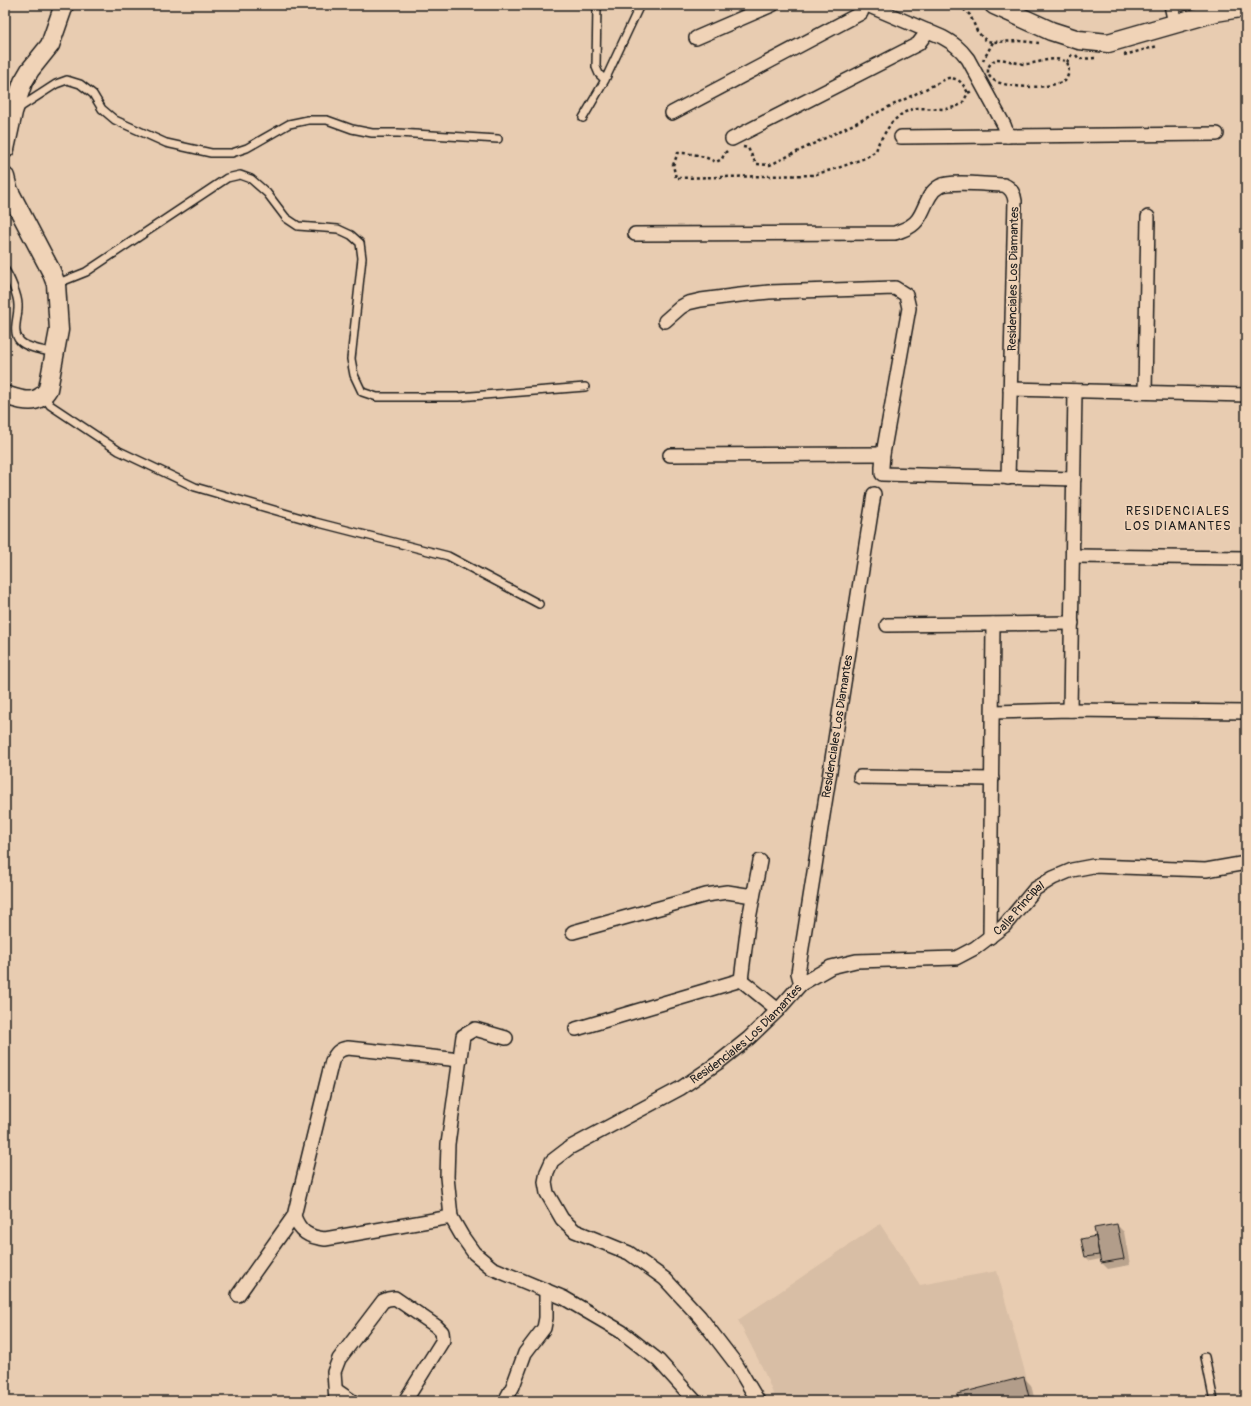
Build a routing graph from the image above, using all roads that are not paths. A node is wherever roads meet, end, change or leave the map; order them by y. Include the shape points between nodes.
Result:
1 (64, 5) edge
2 (597, 5) edge
3 (640, 5) edge
4 (772, 5) edge
5 (866, 5) edge
6 (994, 5) edge
7 (1171, 5) edge
8 (1246, 7) edge
9 (1175, 23) junction
10 (928, 31) junction
11 (696, 38) dead end
12 (605, 80) junction
13 (13, 112) junction
14 (672, 113) dead end
15 (583, 118) dead end
16 (1217, 134) dead end
17 (1008, 136) junction
18 (901, 137) dead end
19 (498, 139) dead end
20 (734, 145) road end
21 (5, 149) edge
22 (5, 177) edge
23 (1148, 216) dead end
24 (635, 234) dead end
25 (5, 270) edge
26 (56, 284) junction
27 (665, 321) dead end
28 (56, 353) junction
29 (585, 387) dead end
30 (1010, 389) junction
31 (1075, 390) junction
32 (1145, 392) junction
33 (5, 395) edge
34 (1246, 395) edge
35 (44, 396) junction
36 (883, 454) junction
37 (670, 455) dead end
38 (1008, 478) junction
39 (1074, 480) junction
40 (874, 494) dead end
41 (1073, 556) junction
42 (1246, 558) edge
43 (539, 604) dead end
44 (1072, 623) junction
45 (994, 624) junction
46 (887, 625) dead end
47 (1070, 710) junction
48 (993, 712) junction
49 (1246, 712) edge
50 (860, 777) dead end
51 (992, 779) junction
52 (760, 861) dead end
53 (1246, 863) edge
54 (753, 896) junction
55 (573, 932) dead end
56 (990, 937) junction
57 (741, 980) junction
58 (801, 984) junction
59 (778, 1010) junction
60 (576, 1029) dead end
61 (506, 1038) dead end
62 (460, 1060) junction
63 (294, 1216) junction
64 (451, 1216) junction
65 (546, 1290) junction
66 (238, 1295) dead end
67 (1205, 1357) dead end
68 (336, 1396) edge
69 (352, 1401) edge
70 (405, 1401) edge
71 (505, 1401) edge
72 (696, 1401) edge
73 (758, 1401) edge
74 (1214, 1401) edge

1 - 13 street via 50,44 23,82
2 - 12 lane via 596,67 598,74
3 - 12 lane
4 - 11 street
5 - 10 street
5 - 14 street via 861,13
6 - 9 street via 1052,31 1079,40 1108,43
7 - 9 street
8 - 9 street
10 - 17 street via 954,43 976,74 987,83
10 - 20 street via 918,44
12 - 15 lane
13 - 19 lane via 67,80 80,84 93,94 102,109 115,120 166,143 211,153 232,153 247,148 289,124 308,120 327,120 352,129 372,132
13 - 21 street
16 - 17 street
17 - 18 street
22 - 26 street via 8,189
23 - 32 street
24 - 30 street, Residenciales Los Diamantes via 886,234 903,230 918,220 930,194 945,184 1004,185 1012,191 1015,201
25 - 28 lane via 18,304 15,334 20,342
26 - 28 street via 59,330
26 - 29 lane via 86,272 227,178 240,175 251,179 267,193 286,218 298,226 338,229 360,243 362,258 351,359 354,375 362,392 377,397 459,397
27 - 36 street via 688,303 740,294 890,287 899,289 906,295 910,308
28 - 35 street
30 - 31 street
30 - 38 street, Residenciales Los Diamantes
31 - 32 street
31 - 39 street
32 - 34 street
33 - 35 street via 30,401
35 - 43 lane via 50,405 119,451 195,487 315,522 448,556
36 - 37 street
36 - 38 street via 881,472 885,474
38 - 39 street
39 - 41 street
40 - 58 street, Residenciales Los Diamantes via 798,973
41 - 42 street
41 - 44 street
44 - 45 street
44 - 47 street
45 - 46 street
45 - 48 street
47 - 48 street
47 - 49 street
48 - 51 street
50 - 51 street
51 - 56 street
52 - 54 street
53 - 56 street, Calle Principal via 1206,870 1093,866 1072,870 1035,889 1004,926
54 - 55 street via 727,892 706,895
54 - 57 street
56 - 58 street, Calle Principal via 956,958 856,961 831,968
57 - 59 street
57 - 60 street
58 - 59 street, Residenciales Los Diamantes
59 - 73 street, Residenciales Los Diamantes via 749,1038 681,1088 569,1148 552,1161 545,1182 553,1205 562,1219 575,1231 629,1253 666,1279 700,1317 736,1364
61 - 62 street via 475,1029 463,1036
62 - 63 street via 348,1048 342,1048 336,1053
62 - 64 street via 448,1144 447,1177
63 - 64 street via 298,1226 307,1234 325,1239
63 - 66 street
64 - 65 street via 474,1253 492,1268
65 - 71 street via 544,1328 525,1353
65 - 72 street via 622,1332 659,1361
67 - 74 lane
68 - 69 street
68 - 70 street via 334,1372 339,1359 382,1301 395,1298 436,1326 442,1332 443,1340

